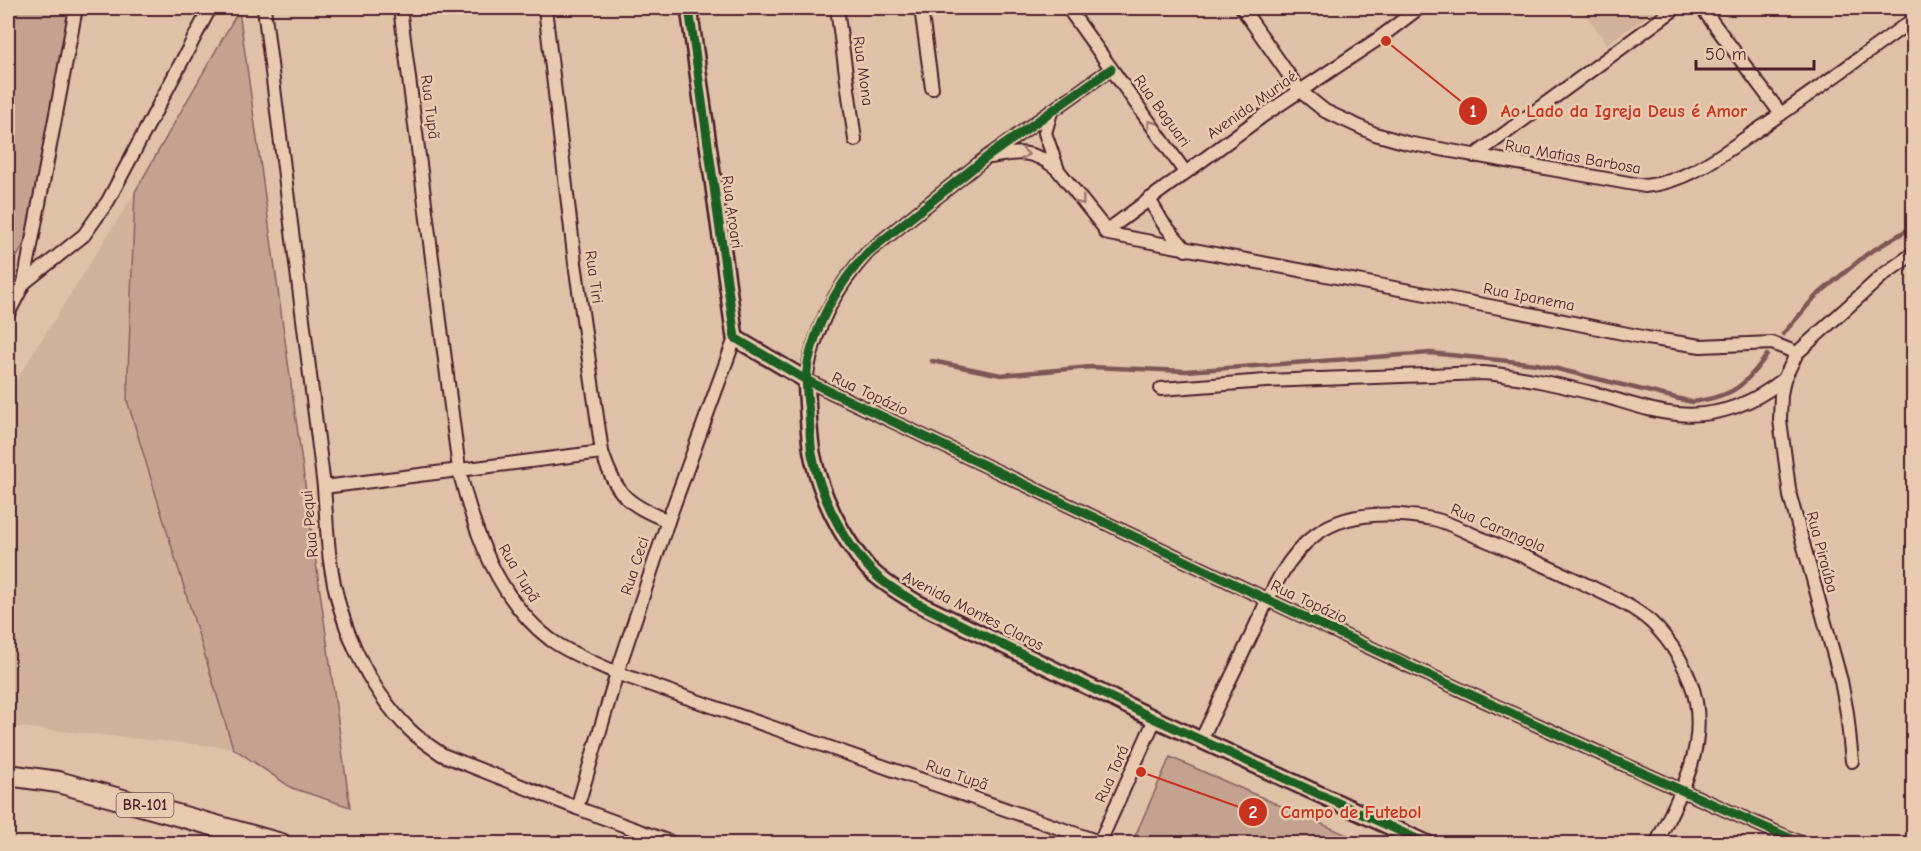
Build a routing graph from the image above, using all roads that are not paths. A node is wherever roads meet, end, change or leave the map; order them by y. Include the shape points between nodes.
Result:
1 (76, 8) edge
2 (210, 8) edge
3 (264, 8) edge
4 (271, 8) edge
5 (400, 8) edge
6 (545, 8) edge
7 (689, 8) edge
8 (837, 8) edge
9 (921, 8) edge
10 (1068, 8) edge
11 (1242, 8) edge
12 (1419, 8) edge
13 (1676, 8) edge
14 (1702, 8) edge
15 (1914, 20) edge
16 (1111, 69) junction
17 (933, 88) dead end
18 (1300, 91) junction
19 (1051, 112) junction
20 (1781, 114) junction
21 (855, 140) dead end
22 (1474, 156) junction
23 (987, 158) junction
24 (1058, 170) junction
25 (1185, 172) junction
26 (1149, 199) junction
27 (1105, 232) junction
28 (1186, 250) junction
29 (1914, 253) edge
30 (24, 284) junction
31 (8, 314) edge
32 (735, 338) junction
33 (1797, 353) junction
34 (1784, 379) junction
35 (806, 380) junction
36 (1161, 389) dead end
37 (603, 452) junction
38 (459, 469) junction
39 (324, 487) junction
40 (668, 521) junction
41 (1268, 600) junction
42 (617, 673) junction
43 (1155, 719) junction
44 (1201, 740) junction
45 (1852, 761) dead end
46 (8, 775) edge
47 (1681, 790) junction
48 (577, 808) junction
49 (281, 843) edge
50 (675, 843) edge
51 (1099, 843) edge
52 (1428, 843) edge
53 (1656, 843) edge
54 (1803, 843) edge

1 - 30 street
2 - 30 street via 108,201 73,246
3 - 4 street
3 - 39 street, Rua Pequi
5 - 38 street, Rua Tupã
6 - 37 street, Rua Tiri via 575,263
7 - 32 street, Rua Aroari
8 - 21 street, Rua Mona
9 - 17 street
10 - 16 street, Rua Baguari
11 - 18 street, Rua Matias Barbosa
12 - 18 street, Avenida Muriaé
13 - 22 street
14 - 20 street
15 - 20 street, Rua Matias Barbosa
16 - 19 street, Rua Baguari
25 -> 16 street, Rua Baguari
18 - 22 street, Rua Matias Barbosa via 1325,111 1375,135
18 - 25 street, Avenida Muriaé
19 - 23 street, Avenida Montes Claros
19 - 24 street via 1046,133
20 - 22 street, Rua Matias Barbosa via 1697,170 1661,185 1626,184
23 -> 24 street, Avenida Montes Claros via 1028,153
23 - 35 street, Avenida Montes Claros via 868,252 852,270 819,328
24 -> 27 street
25 - 26 street, Avenida Muriaé
26 - 27 street, Avenida Muriaé
26 - 28 street
27 - 28 street, Rua Ipanema
28 - 33 street, Rua Ipanema via 1647,338 1701,346 1772,343
29 - 33 street via 1882,275
30 - 31 street
32 - 35 street
32 - 40 street, Rua Ceci
33 - 34 street, Rua Piraúba
34 - 36 street via 1767,393 1741,405 1697,415 1647,408 1518,376 1483,373
34 - 45 street, Rua Piraúba via 1780,420 1790,496 1841,681
35 - 41 street, Rua Topázio
35 - 43 street, Avenida Montes Claros via 812,453 820,484 838,523 869,569 917,603
37 - 38 street
37 - 40 street, Rua Tiri via 610,475 624,495 644,511
38 - 39 street
38 - 42 street, Rua Tupã via 480,540 518,607 552,641
39 - 48 street, Rua Pequi via 330,561 344,619 373,683 390,707 409,729 443,755
40 - 42 street, Rua Ceci
41 - 44 street, Rua Carangola
41 - 47 street, Rua Topázio
41 - 47 street, Rua Carangola via 1289,562 1316,534 1341,521 1366,516 1436,520 1577,580 1650,621 1685,669 1696,701 1699,729 1695,756
42 - 48 street, Rua Ceci
42 - 51 street, Rua Tupã
43 - 44 street, Avenida Montes Claros
43 - 51 street, Rua Torá
44 - 52 street, Avenida Montes Claros
46 - 49 main road, BR-101 via 58,782
47 - 53 street, Rua Carangola
47 - 54 street, Rua Topázio
48 - 50 street, Rua Pequi

